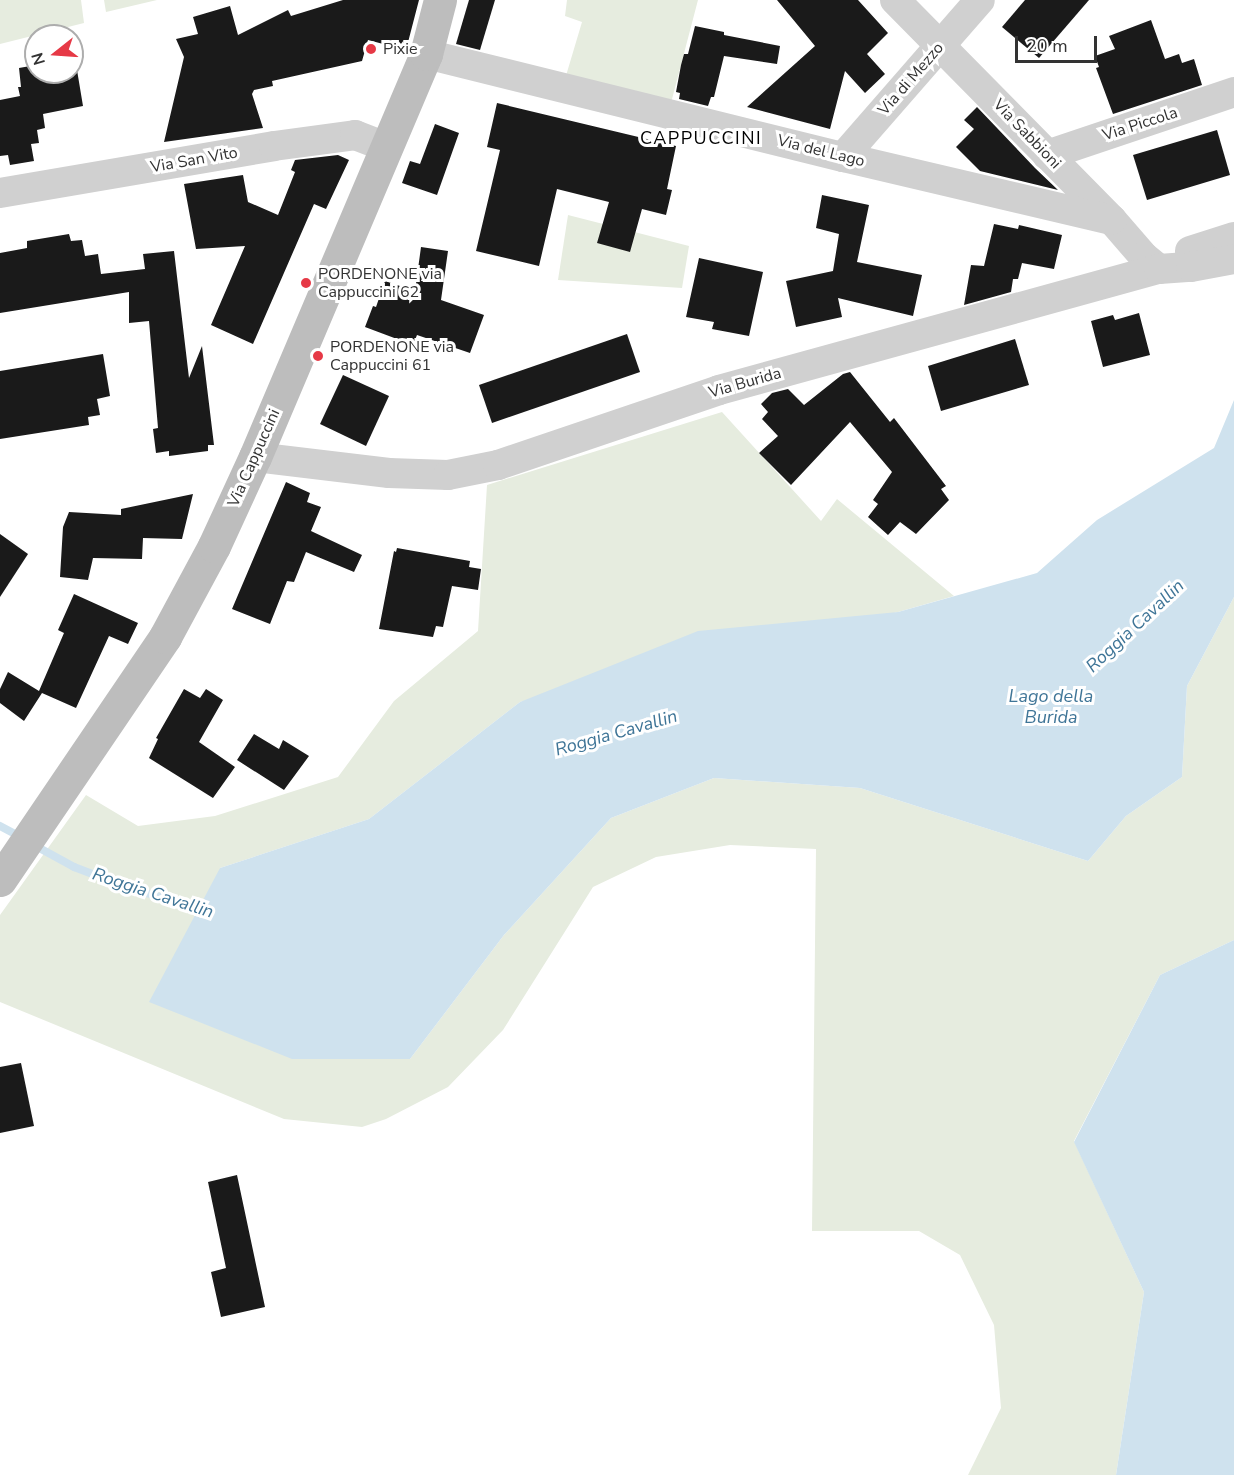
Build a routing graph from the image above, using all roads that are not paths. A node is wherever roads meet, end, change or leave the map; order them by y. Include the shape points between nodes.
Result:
1 (440, 0) edge
2 (895, 0) edge
3 (980, 0) edge
4 (940, 45) junction
5 (426, 54) junction
6 (1234, 92) edge
7 (387, 147) junction
8 (1047, 155) junction
9 (843, 157) junction
10 (0, 193) edge
11 (1112, 220) junction
12 (1234, 237) edge
13 (1234, 259) edge
14 (1159, 269) junction
15 (255, 457) junction
16 (6, 872) edge

1 - 5 main road, Via Cappuccini
2 - 4 street, Via Sabbioni
3 - 4 street, Via di Mezzo
4 - 8 street, Via Sabbioni
4 - 9 street, Via di Mezzo
5 - 7 main road, Via Cappuccini
5 - 9 street, Via del Lago
6 - 8 street, Via Piccola
7 - 10 street, Via San Vito via 355,135
7 - 15 main road, Via Cappuccini
8 - 11 street, Via Sabbioni
9 - 11 street, Via del Lago
11 - 14 street, Via Sabbioni
12 - 14 street via 1178,255
13 - 14 street, Via Burida
14 - 15 street, Via Burida via 719,390 488,467 448,475 389,473
15 - 16 main road, Via Cappuccini via 214,546 165,637

